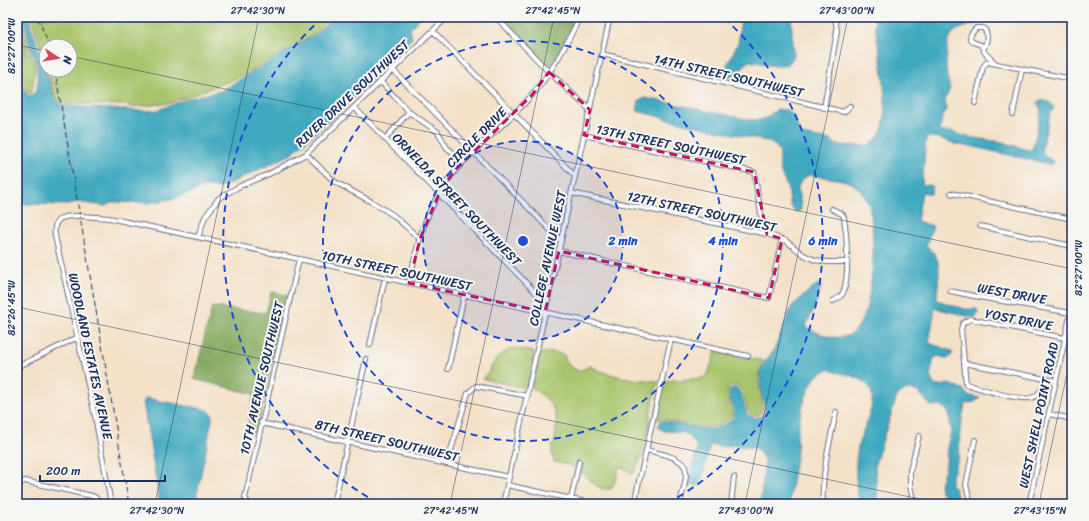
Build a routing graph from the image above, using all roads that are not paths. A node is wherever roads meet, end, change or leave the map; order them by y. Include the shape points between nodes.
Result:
1 (447, 17) edge
2 (496, 17) edge
3 (580, 17) edge
4 (610, 17) edge
5 (835, 17) edge
6 (433, 31) junction
7 (984, 48) junction
8 (602, 54) junction
9 (995, 63) junction
10 (392, 69) junction
11 (1022, 69) junction
12 (549, 72) junction
13 (1072, 79) edge
14 (380, 82) junction
15 (975, 103) dead end
16 (850, 106) dead end
17 (354, 107) junction
18 (824, 108) junction
19 (590, 110) junction
20 (409, 112) junction
21 (514, 114) junction
22 (1013, 114) dead end
23 (584, 135) junction
24 (385, 139) junction
25 (474, 151) junction
26 (306, 154) junction
27 (455, 154) dead end
28 (575, 176) junction
29 (571, 193) junction
30 (951, 193) dead end
31 (439, 194) junction
32 (832, 209) dead end
33 (1072, 220) edge
34 (980, 226) dead end
35 (767, 234) junction
36 (55, 236) joint
37 (198, 237) junction
38 (420, 239) junction
39 (782, 239) junction
40 (561, 241) junction
41 (1072, 246) edge
42 (559, 252) junction
43 (299, 259) junction
44 (847, 262) junction
45 (385, 278) junction
46 (409, 283) junction
47 (950, 291) dead end
48 (464, 296) junction
49 (834, 302) dead end
50 (547, 304) junction
51 (1072, 307) edge
52 (545, 312) junction
53 (1071, 313) junction
54 (78, 337) junction
55 (1065, 338) junction
56 (671, 339) junction
57 (370, 345) dead end
58 (748, 356) dead end
59 (366, 359) dead end
60 (964, 363) junction
61 (17, 367) edge
62 (448, 369) dead end
63 (1047, 380) junction
64 (1056, 381) junction
65 (528, 396) junction
66 (836, 412) dead end
67 (1049, 414) junction
68 (1072, 419) edge
69 (261, 423) junction
70 (919, 436) dead end
71 (975, 440) dead end
72 (347, 441) junction
73 (646, 450) junction
74 (579, 462) dead end
75 (447, 464) junction
76 (509, 477) junction
77 (734, 477) dead end
78 (507, 485) junction
79 (17, 487) edge
80 (571, 499) junction
81 (247, 503) edge
82 (97, 504) edge
83 (111, 504) edge
84 (334, 504) edge
85 (503, 504) edge
86 (570, 504) edge
87 (595, 504) edge
88 (634, 504) edge
89 (681, 504) edge
90 (731, 504) edge
91 (823, 504) edge
92 (914, 504) edge
93 (971, 504) edge
94 (1029, 504) edge

1 - 6 street, RIVER DRIVE SOUTHWEST
2 - 12 street
3 - 12 street, CIRCLE DRIVE
4 - 8 street, COLLEGE AVENUE WEST
5 - 18 street via 837,31
6 - 10 street, RIVER DRIVE SOUTHWEST
6 - 21 street
7 - 7 street via 972,42 970,38 976,28 983,28 986,32
7 - 9 street via 985,53
8 - 18 street, 14TH STREET SOUTHWEST
8 - 19 street, COLLEGE AVENUE WEST
9 - 11 street
9 - 15 street via 988,62 983,67
10 - 14 street, RIVER DRIVE SOUTHWEST
10 - 25 street
11 - 13 street
11 - 22 street
12 - 19 street
12 - 21 street, CIRCLE DRIVE
14 - 17 street, RIVER DRIVE SOUTHWEST
14 - 20 street
16 - 18 street, 14TH STREET SOUTHWEST via 844,112
17 - 24 street, ORNELDA STREET SOUTHWEST
17 - 26 street, RIVER DRIVE SOUTHWEST
19 - 23 street, COLLEGE AVENUE WEST
20 - 24 street
20 - 27 street via 438,132 447,148
21 - 25 street, CIRCLE DRIVE
21 - 28 street
23 - 28 street, COLLEGE AVENUE WEST
23 - 35 street, 13TH STREET SOUTHWEST via 754,172 762,220
24 - 31 street, ORNELDA STREET SOUTHWEST
25 - 31 street, CIRCLE DRIVE via 454,171
25 - 40 street
26 - 37 street, RIVER DRIVE SOUTHWEST via 219,198 205,217
26 - 38 street via 335,182 392,215
28 - 29 street, COLLEGE AVENUE WEST
29 - 35 street, 12TH STREET SOUTHWEST
29 - 40 street, COLLEGE AVENUE WEST
30 - 33 street
31 - 38 street, CIRCLE DRIVE via 427,217
31 - 50 street, ORNELDA STREET SOUTHWEST
32 - 44 street via 844,217
34 - 41 street
35 - 39 street, 12TH STREET SOUTHWEST
36 - 37 street, 10TH STREET SOUTHWEST via 54,229 58,220 73,215 109,218
36 - 54 street, WOODLAND ESTATES AVENUE
37 - 43 street, 10TH STREET SOUTHWEST
38 - 46 street, CIRCLE DRIVE
39 - 42 street via 769,298
39 - 44 street, 12TH STREET SOUTHWEST via 815,260
40 - 42 street, COLLEGE AVENUE WEST
42 - 50 street, COLLEGE AVENUE WEST
43 - 45 street, 10TH STREET SOUTHWEST
43 - 69 street, 10TH AVENUE SOUTHWEST
44 - 49 street via 844,288
45 - 46 street, 10TH STREET SOUTHWEST
45 - 57 street
46 - 48 street, 10TH STREET SOUTHWEST
47 - 53 street, WEST DRIVE
48 - 52 street, 10TH STREET SOUTHWEST
48 - 62 street
50 - 52 street, COLLEGE AVENUE WEST
51 - 53 street, WEST SHELL POINT ROAD
52 - 56 street, 10TH STREET SOUTHWEST
52 - 65 street, COLLEGE AVENUE WEST
53 - 55 street, WEST SHELL POINT ROAD
54 - 61 street
54 - 83 street, WOODLAND ESTATES AVENUE
55 - 60 street, YOST DRIVE via 970,319 963,323 961,329
55 - 64 street, WEST SHELL POINT ROAD
56 - 58 street, 10TH STREET SOUTHWEST
56 - 73 street
59 - 72 street
60 - 63 street
60 - 63 street via 966,384 1028,400 1035,397
63 - 64 street
64 - 67 street, WEST SHELL POINT ROAD
65 - 75 street via 476,386 468,393
65 - 76 street, COLLEGE AVENUE WEST
66 - 91 street via 824,473
67 - 68 street
67 - 94 street, WEST SHELL POINT ROAD
69 - 72 street, 8TH STREET SOUTHWEST
69 - 81 street, 10TH AVENUE SOUTHWEST via 245,498
70 - 92 street via 910,471
71 - 93 street via 966,485
72 - 75 street, 8TH STREET SOUTHWEST
72 - 84 street
73 - 88 street
73 - 89 street via 667,455 685,467
74 - 80 street
75 - 76 street, 8TH STREET SOUTHWEST
76 - 78 street, COLLEGE AVENUE WEST
77 - 90 street
78 - 80 street
78 - 85 street, COLLEGE AVENUE WEST
79 - 82 street via 25,481 92,496 96,498
80 - 86 street
80 - 87 street

